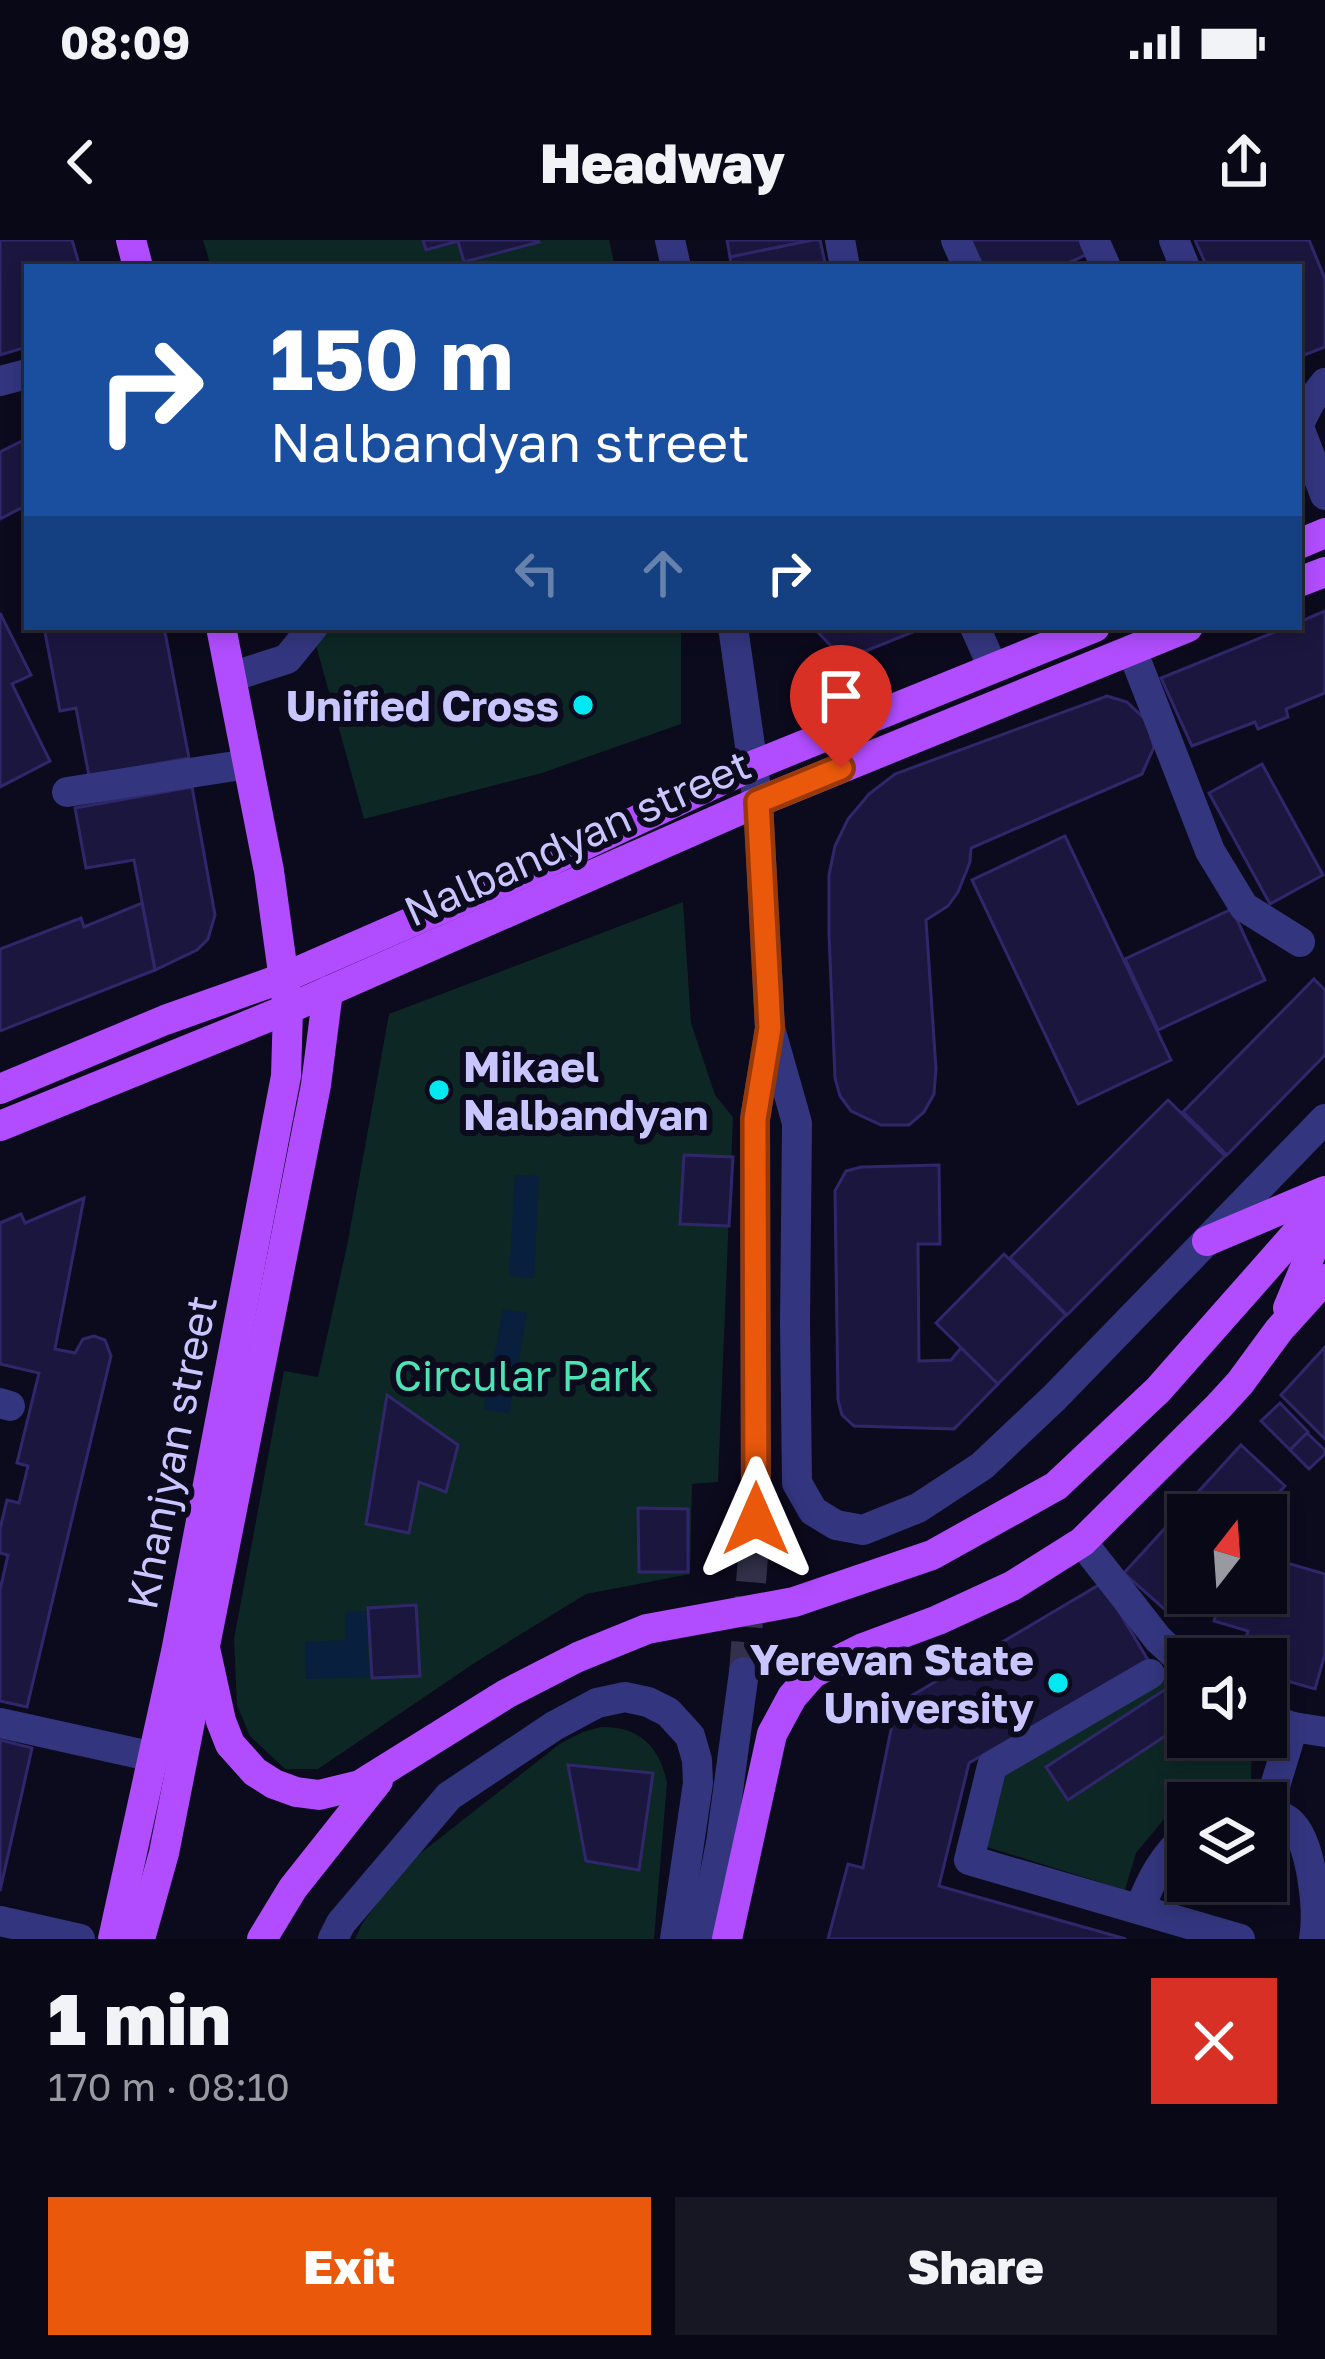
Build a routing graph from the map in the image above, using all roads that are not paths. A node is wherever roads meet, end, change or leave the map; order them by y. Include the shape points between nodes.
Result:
1 (1325, 383) edge
2 (1302, 419) edge
3 (1302, 433) edge
4 (1325, 495) edge
5 (222, 630) edge
6 (311, 630) edge
7 (734, 630) edge
8 (976, 630) edge
9 (1087, 630) edge
10 (1181, 630) edge
11 (1132, 650) junction
12 (993, 668) junction
13 (231, 677) junction
14 (248, 764) junction
15 (752, 766) junction
16 (67, 792) dead end
17 (758, 802) junction
18 (1300, 942) dead end
19 (328, 992) junction
20 (286, 994) junction
21 (770, 1028) junction
22 (0, 1089) edge
23 (1325, 1119) edge
24 (0, 1126) edge
25 (1325, 1191) edge
26 (1325, 1201) edge
27 (1325, 1220) edge
28 (1207, 1241) junction
29 (1325, 1279) edge
30 (1279, 1330) junction
31 (756, 1519) tunnel mouth
32 (1082, 1542) junction
33 (1167, 1647) edge
34 (205, 1648) junction
35 (744, 1672) tunnel mouth
36 (1150, 1674) dead end
37 (0, 1723) edge
38 (1287, 1724) edge
39 (1325, 1732) edge
40 (154, 1756) junction
41 (389, 1767) junction
42 (1287, 1821) edge
43 (1167, 1854) edge
44 (1140, 1909) junction
45 (0, 1921) edge
46 (80, 1939) edge
47 (113, 1939) edge
48 (140, 1939) edge
49 (262, 1939) edge
50 (333, 1939) edge
51 (675, 1939) edge
52 (702, 1939) edge
53 (727, 1939) edge
54 (1240, 1939) edge
55 (1314, 1939) edge

1 - 2 street
3 - 4 street
5 - 13 main road, Khanjyan street
6 - 13 street via 287,659
7 - 15 street
8 - 12 street
9 - 12 main road, Nalbandyan street
10 - 11 main road, Nalbandyan street
11 - 17 main road, Nalbandyan street
11 - 18 street via 1210,851 1244,908
12 - 15 main road, Nalbandyan street
13 - 14 main road, Khanjyan street
14 - 16 street
14 - 20 main road, Khanjyan street
15 - 17 street
15 - 20 main road, Nalbandyan street
17 - 19 main road, Nalbandyan street
17 - 21 street
19 - 20 main road, Nalbandyan street
19 - 34 main road, Khanjyan street
20 - 22 main road, Nalbandyan street via 165,1020
20 - 24 main road, Nalbandyan street
20 - 40 main road, Khanjyan street via 286,1076
21 - 28 street via 797,1123 797,1483 813,1511 836,1526 863,1530 917,1508 982,1466
21 - 31 street via 755,1119
23 - 28 street
25 - 28 main road
26 - 41 main road via 1158,1390 1057,1486 932,1555 794,1602 647,1629 578,1657
27 - 30 main road
29 - 30 main road
30 - 32 main road via 1229,1395
32 - 33 street
32 - 53 main road via 1012,1586 813,1673 772,1733
34 - 41 main road via 230,1744 255,1772 319,1795
34 - 48 main road, Khanjyan street
35 - 52 street
36 - 44 street via 992,1766 969,1860
37 - 40 street
38 - 39 street
40 - 47 main road, Khanjyan street
41 - 49 main road
42 - 55 street via 1309,1862
43 - 44 street
44 - 54 street
45 - 46 street
50 - 51 street via 449,1796 554,1726 625,1697 676,1719 698,1760

